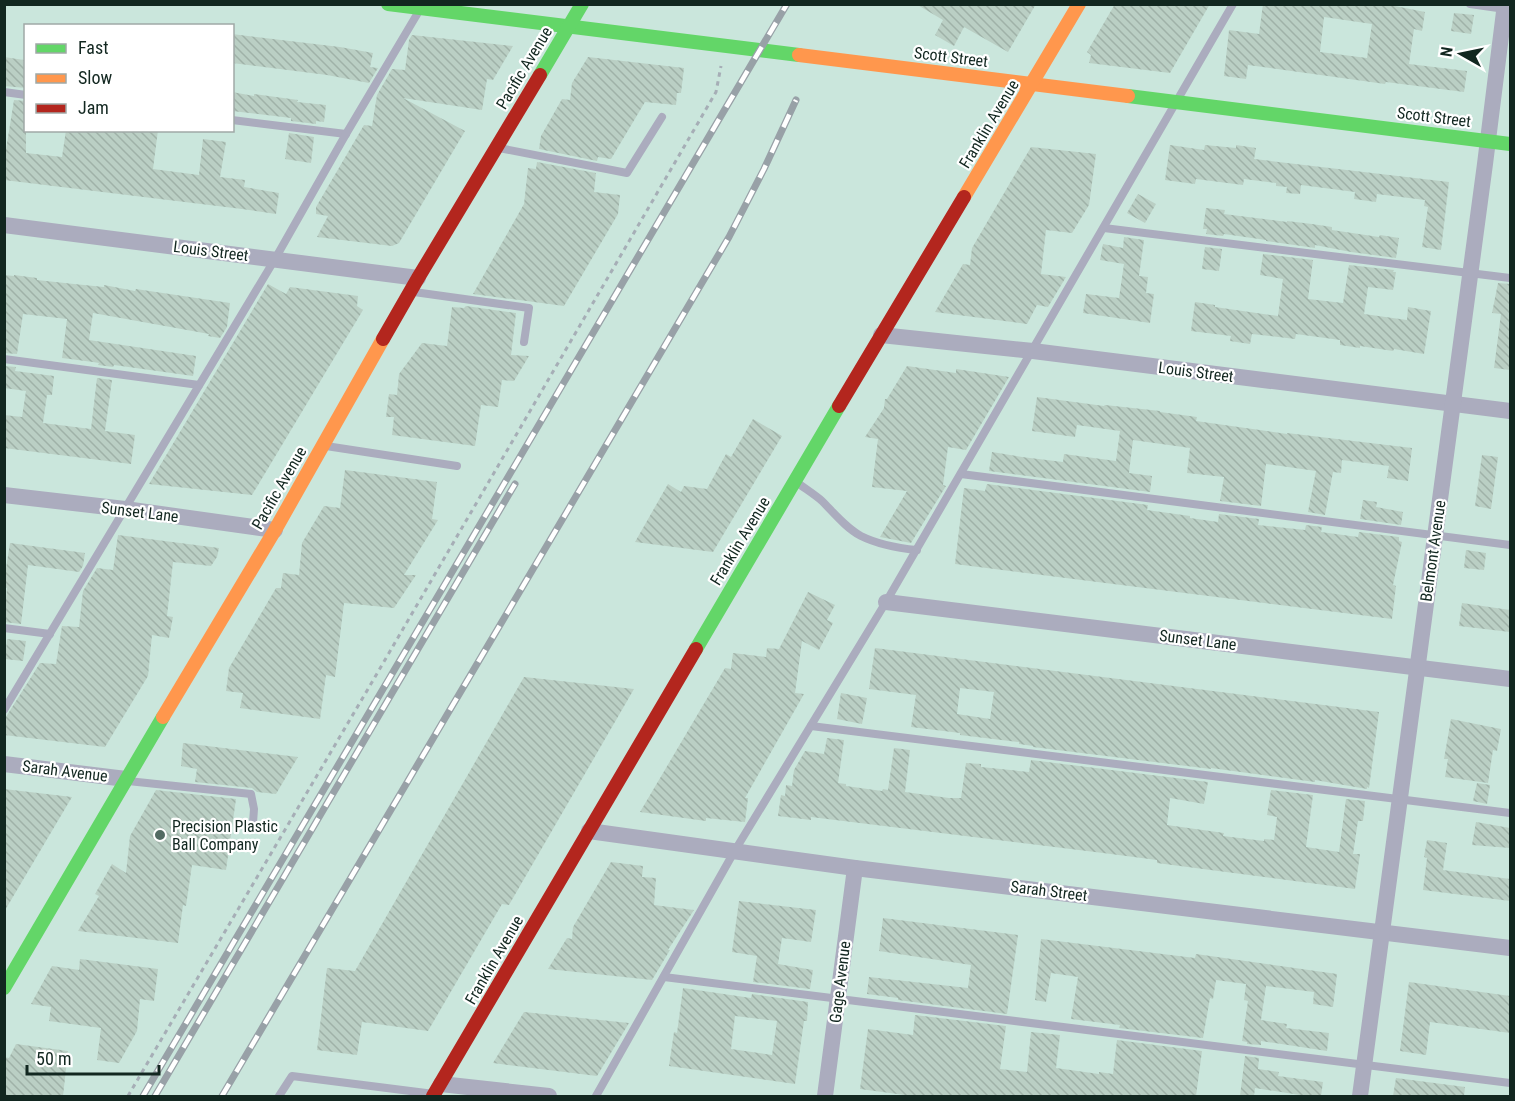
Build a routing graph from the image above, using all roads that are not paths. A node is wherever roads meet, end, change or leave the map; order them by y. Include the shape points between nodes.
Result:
1 (388, 4) edge
2 (582, 4) edge
3 (1079, 4) edge
4 (1233, 4) edge
5 (1470, 4) edge
6 (429, 8) edge
7 (1507, 8) edge
8 (568, 27) junction
9 (1033, 84) junction
10 (4, 92) edge
11 (24, 95) edge
12 (1177, 102) junction
13 (663, 117) dead end
14 (234, 120) edge
15 (346, 134) junction
16 (1488, 141) junction
17 (1510, 144) edge
18 (496, 148) junction
19 (4, 225) edge
20 (1104, 228) junction
21 (275, 259) junction
22 (1471, 272) junction
23 (1510, 278) edge
24 (414, 284) junction
25 (881, 335) junction
26 (524, 342) dead end
27 (1033, 351) junction
28 (4, 359) edge
29 (199, 385) junction
30 (1453, 404) junction
31 (1510, 411) edge
32 (322, 446) junction
33 (457, 466) dead end
34 (961, 474) junction
35 (795, 481) junction
36 (4, 495) edge
37 (125, 509) junction
38 (275, 530) junction
39 (1436, 535) junction
40 (1510, 545) edge
41 (917, 550) junction
42 (886, 602) junction
43 (4, 628) edge
44 (50, 634) junction
45 (1418, 667) junction
46 (1510, 679) edge
47 (4, 710) edge
48 (811, 726) junction
49 (4, 764) edge
50 (125, 780) junction
51 (1400, 799) junction
52 (1510, 813) edge
53 (253, 823) dead end
54 (589, 831) junction
55 (734, 852) junction
56 (855, 868) junction
57 (1382, 932) junction
58 (1510, 948) edge
59 (664, 977) junction
60 (4, 988) edge
61 (838, 998) junction
62 (1364, 1065) junction
63 (1510, 1083) edge
64 (436, 1092) edge
65 (279, 1096) edge
66 (549, 1096) edge
67 (596, 1096) edge
68 (825, 1096) edge
69 (1360, 1096) edge

1 - 6 street, Scott Street
2 - 8 street, Pacific Avenue
3 - 9 street, Franklin Avenue
4 - 12 lane
5 - 7 lane
6 - 8 street, Scott Street
6 - 15 lane
7 - 16 street, Belmont Avenue
8 - 9 street, Scott Street
8 - 18 street, Pacific Avenue
9 - 12 street, Scott Street
9 - 25 street, Franklin Avenue
10 - 11 lane
12 - 16 street, Scott Street
12 - 20 lane
13 - 18 lane via 627,173
14 - 15 lane
15 - 21 lane
16 - 17 street, Scott Street
16 - 22 street, Belmont Avenue
18 - 24 street, Pacific Avenue
19 - 21 street, Louis Street
20 - 22 lane
20 - 27 lane
21 - 24 street, Louis Street
21 - 29 lane
22 - 23 lane
22 - 30 street, Belmont Avenue
24 - 26 lane via 529,308
24 - 32 street, Pacific Avenue
25 - 27 street, Louis Street
25 - 35 street, Franklin Avenue
27 - 30 street, Louis Street
27 - 34 lane
28 - 29 lane
29 - 37 lane
30 - 31 street, Louis Street
30 - 39 street, Belmont Avenue
32 - 33 lane
32 - 38 street, Pacific Avenue
34 - 39 lane
34 - 41 lane
35 - 41 lane via 860,536
35 - 54 street, Franklin Avenue
36 - 37 street, Sunset Lane
37 - 38 street, Sunset Lane
37 - 44 lane
38 - 50 street, Pacific Avenue
39 - 40 lane
39 - 45 street, Belmont Avenue
41 - 42 lane
42 - 45 street, Sunset Lane
42 - 48 lane
43 - 44 lane
44 - 47 lane
45 - 46 street, Sunset Lane
45 - 51 street, Belmont Avenue
48 - 51 lane
48 - 55 lane
49 - 50 street, Sarah Avenue
50 - 53 lane via 251,794
50 - 60 street, Pacific Avenue
51 - 52 lane
51 - 57 street, Belmont Avenue
54 - 55 street, Sarah Street
54 - 64 street, Franklin Avenue
55 - 56 street, Sarah Street
55 - 59 lane
56 - 57 street, Sarah Street
56 - 61 street, Gage Avenue
57 - 58 street, Sarah Street
57 - 62 street, Belmont Avenue
59 - 61 lane
59 - 67 lane
61 - 62 lane
61 - 68 street, Gage Avenue
62 - 63 lane
62 - 69 street, Belmont Avenue
64 - 65 lane via 291,1076
64 - 66 street

